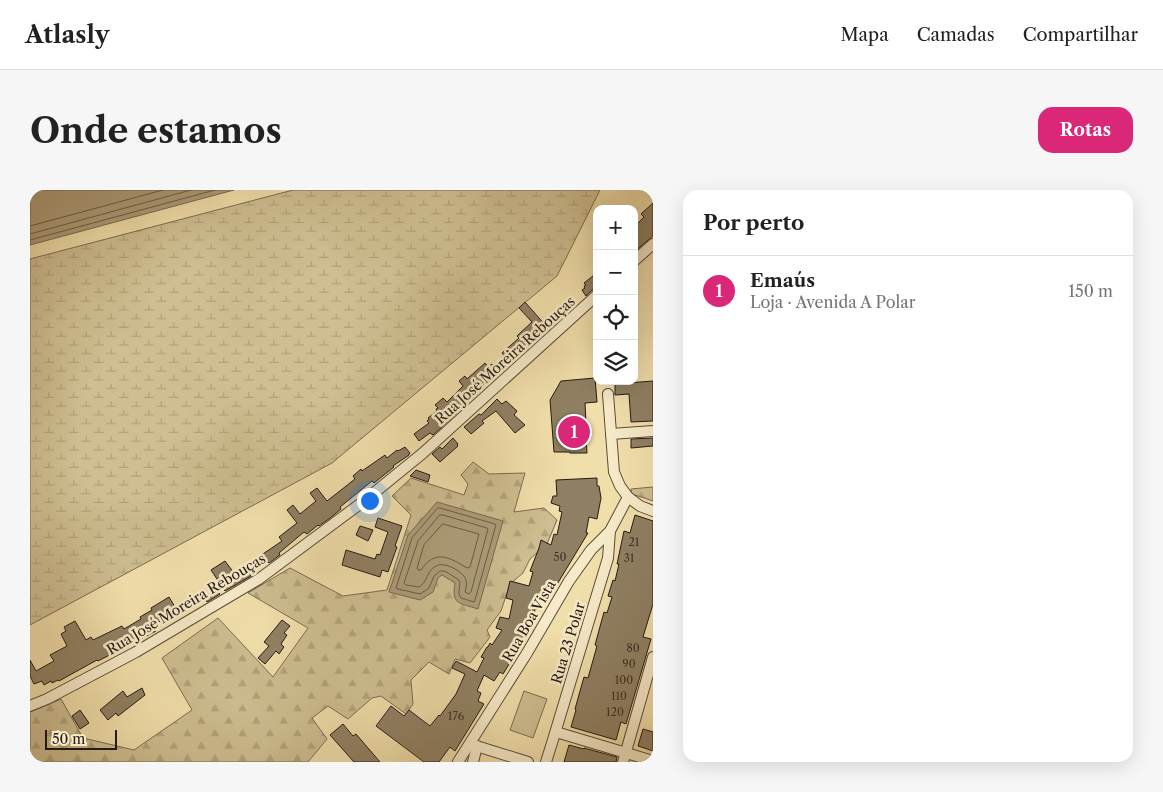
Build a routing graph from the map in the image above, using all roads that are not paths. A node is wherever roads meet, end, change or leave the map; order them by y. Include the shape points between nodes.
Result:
1 (653, 244) edge
2 (638, 257) edge
3 (593, 299) edge
4 (608, 394) dead end
5 (653, 431) edge
6 (611, 434) junction
7 (628, 498) junction
8 (653, 511) edge
9 (610, 531) junction
10 (653, 657) edge
11 (30, 706) edge
12 (556, 732) junction
13 (474, 745) junction
14 (625, 757) edge
15 (653, 761) edge
16 (458, 762) edge
17 (473, 762) edge
18 (528, 762) edge
19 (546, 762) edge

1 - 2 street
3 - 11 street, Rua José Moreira Rebouças via 423,453 259,579 136,652
4 - 6 street
5 - 6 street
6 - 7 street via 614,472
7 - 8 street
7 - 9 street, Rua Boa Vista
9 - 12 street, Rua 23 Polar via 608,558
9 - 13 street, Rua Boa Vista via 591,550 569,581
10 - 14 street
12 - 14 street
12 - 19 street, Rua 23 Polar
13 - 16 street, Rua Boa Vista
13 - 17 street
13 - 18 street
14 - 15 street

